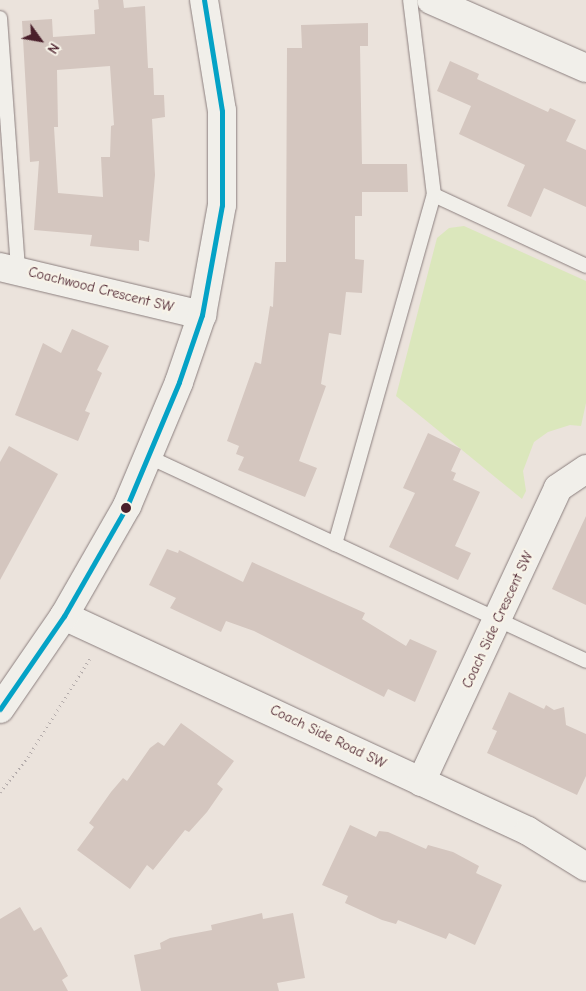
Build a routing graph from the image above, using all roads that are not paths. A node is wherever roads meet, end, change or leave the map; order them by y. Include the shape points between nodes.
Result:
1 (204, 0) edge
2 (410, 0) edge
3 (431, 0) edge
4 (0, 18) edge
5 (1, 59) edge
6 (586, 68) edge
7 (434, 195) junction
8 (586, 266) edge
9 (9, 268) edge
10 (202, 314) junction
11 (149, 457) junction
12 (586, 469) edge
13 (335, 544) junction
14 (64, 616) junction
15 (499, 621) junction
16 (586, 661) edge
17 (0, 709) edge
18 (421, 782) junction
19 (586, 867) edge

1 - 10 street via 222,111 222,205
2 - 7 lane
3 - 6 street
4 - 5 lane
5 - 9 lane
7 - 8 lane
7 - 13 lane
9 - 10 street, Coachwood Crescent SW
10 - 11 street
11 - 13 lane
11 - 14 street via 127,506
12 - 15 street, Coach Side Crescent SW via 558,488
13 - 15 lane
14 - 17 street
14 - 18 street, Coach Side Road SW
15 - 16 lane
15 - 18 street, Coach Side Crescent SW
18 - 19 street, Coach Side Road SW via 528,830

